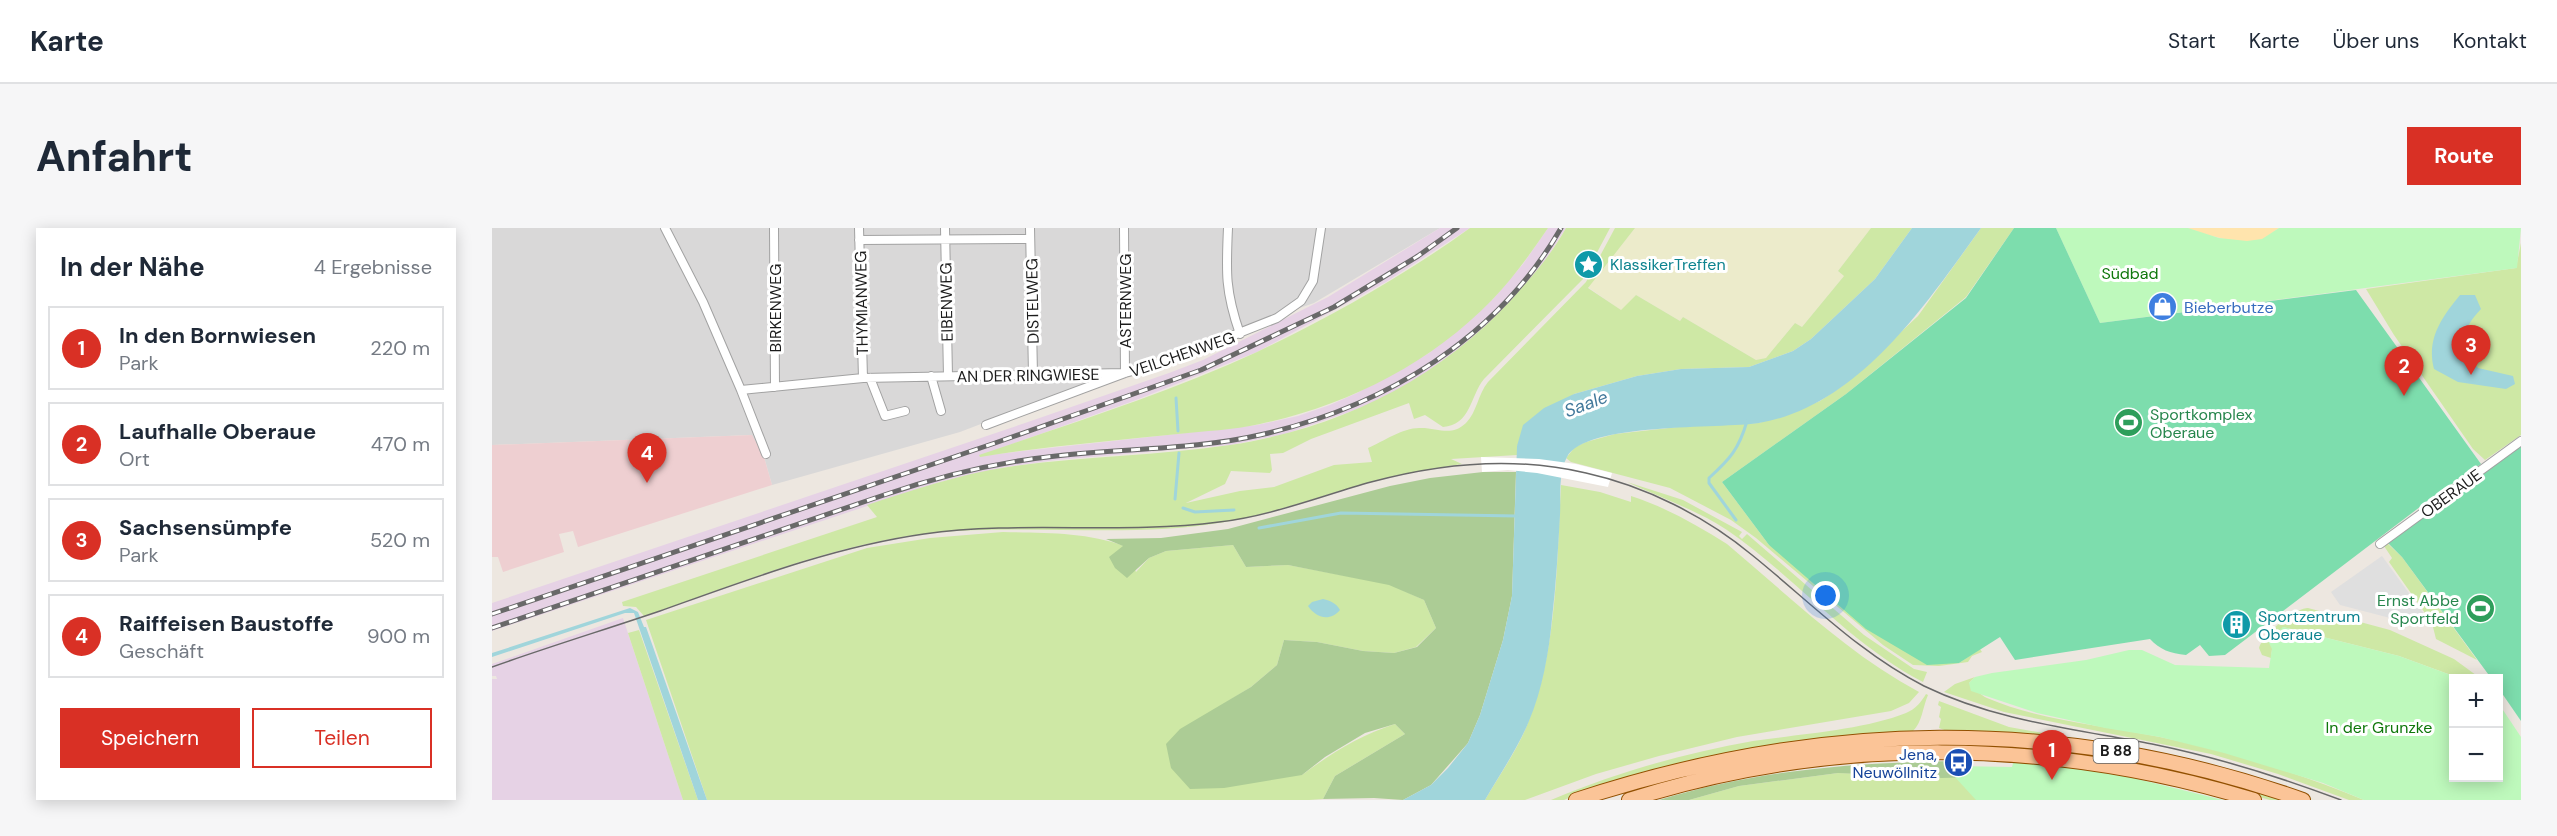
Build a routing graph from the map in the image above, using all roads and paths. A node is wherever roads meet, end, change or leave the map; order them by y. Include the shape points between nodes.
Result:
1 (664, 228) edge
2 (774, 228) edge
3 (859, 228) edge
4 (945, 228) edge
5 (1030, 228) edge
6 (1124, 228) edge
7 (1228, 228) edge
8 (1321, 228) edge
9 (945, 238) junction
10 (1030, 238) junction
11 (859, 240) junction
12 (1240, 334) junction
13 (1033, 374) junction
14 (1125, 374) junction
15 (931, 376) junction
16 (948, 376) junction
17 (866, 378) junction
18 (775, 387) junction
19 (741, 390) junction
20 (905, 411) dead end
21 (941, 411) dead end
22 (986, 425) dead end
23 (2521, 441) edge
24 (766, 454) dead end
25 (2380, 544) dead end
26 (1575, 800) edge
27 (1629, 800) edge
28 (2254, 800) edge
29 (2303, 800) edge

1 - 19 street
2 - 18 street, BIRKENWEG
3 - 11 street, THYMIANWEG
4 - 9 street, EIBENWEG
5 - 10 street, DISTELWEG
6 - 14 street, ASTERNWEG
7 - 12 street via 1226,278
8 - 12 street, VEILCHENWEG via 1313,281 1301,302 1277,318
9 - 10 street
9 - 11 street
9 - 16 street, EIBENWEG
10 - 13 street, DISTELWEG
11 - 17 street, THYMIANWEG
12 - 14 street, VEILCHENWEG
13 - 14 street, AN DER RINGWIESE
13 - 16 street, AN DER RINGWIESE
14 - 22 street, VEILCHENWEG
15 - 16 street, AN DER RINGWIESE
15 - 17 street, AN DER RINGWIESE
15 - 21 street, AN DER RINGWIESE
17 - 18 street, AN DER RINGWIESE
17 - 20 street via 885,416
18 - 19 street, AN DER RINGWIESE
19 - 24 street
23 - 25 street, OBERAUE
26 - 29 main road, B 88 via 1679,769 1746,755 1828,743 1923,737 2097,748 2188,766
27 - 28 main road, B 88 via 1782,764 1923,752 2008,753 2097,763 2178,779

